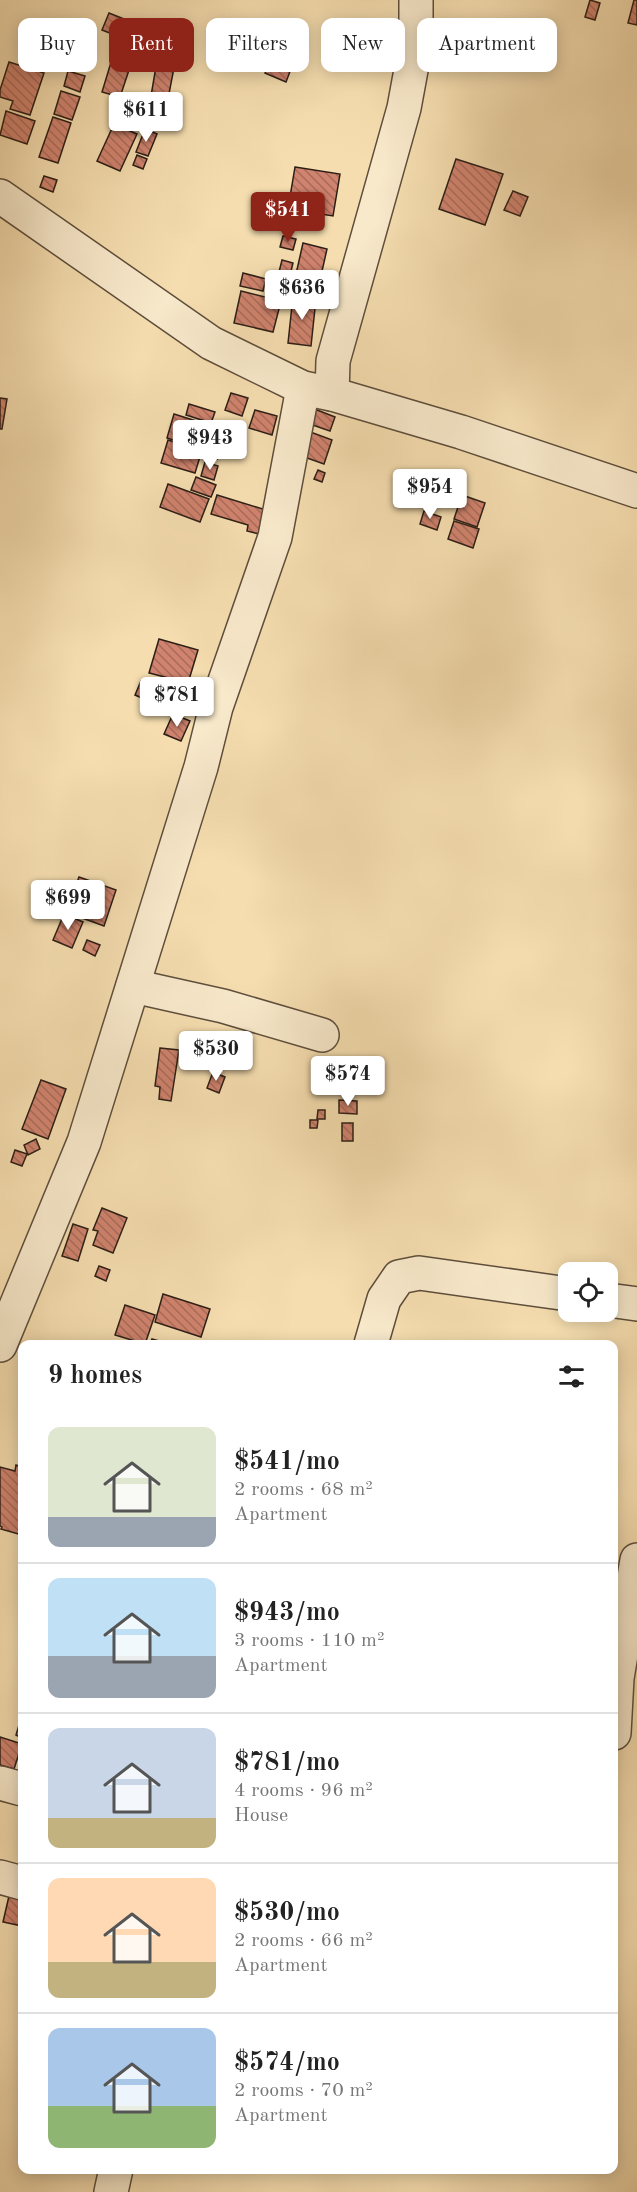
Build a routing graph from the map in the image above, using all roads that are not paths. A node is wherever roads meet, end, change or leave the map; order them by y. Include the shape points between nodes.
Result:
1 (416, 0) edge
2 (0, 196) edge
3 (318, 391) junction
4 (637, 491) edge
5 (133, 986) junction
6 (322, 1035) dead end
7 (558, 1293) edge
8 (618, 1301) edge
9 (637, 1304) edge
10 (372, 1340) edge
11 (0, 1345) edge
12 (637, 1560) edge
13 (618, 1680) edge
14 (0, 1783) edge
15 (18, 1788) edge
16 (0, 1877) edge
17 (18, 1882) edge
18 (115, 2174) edge
19 (111, 2192) edge

1 - 3 street via 416,42 404,108 333,361
2 - 3 street via 212,343
3 - 4 street via 461,432
3 - 5 street via 275,537 216,707
5 - 6 street via 223,1006
5 - 11 street via 84,1142
7 - 10 street via 419,1273 399,1277 384,1299
8 - 9 street
12 - 13 street
14 - 15 street
16 - 17 street
18 - 19 street

